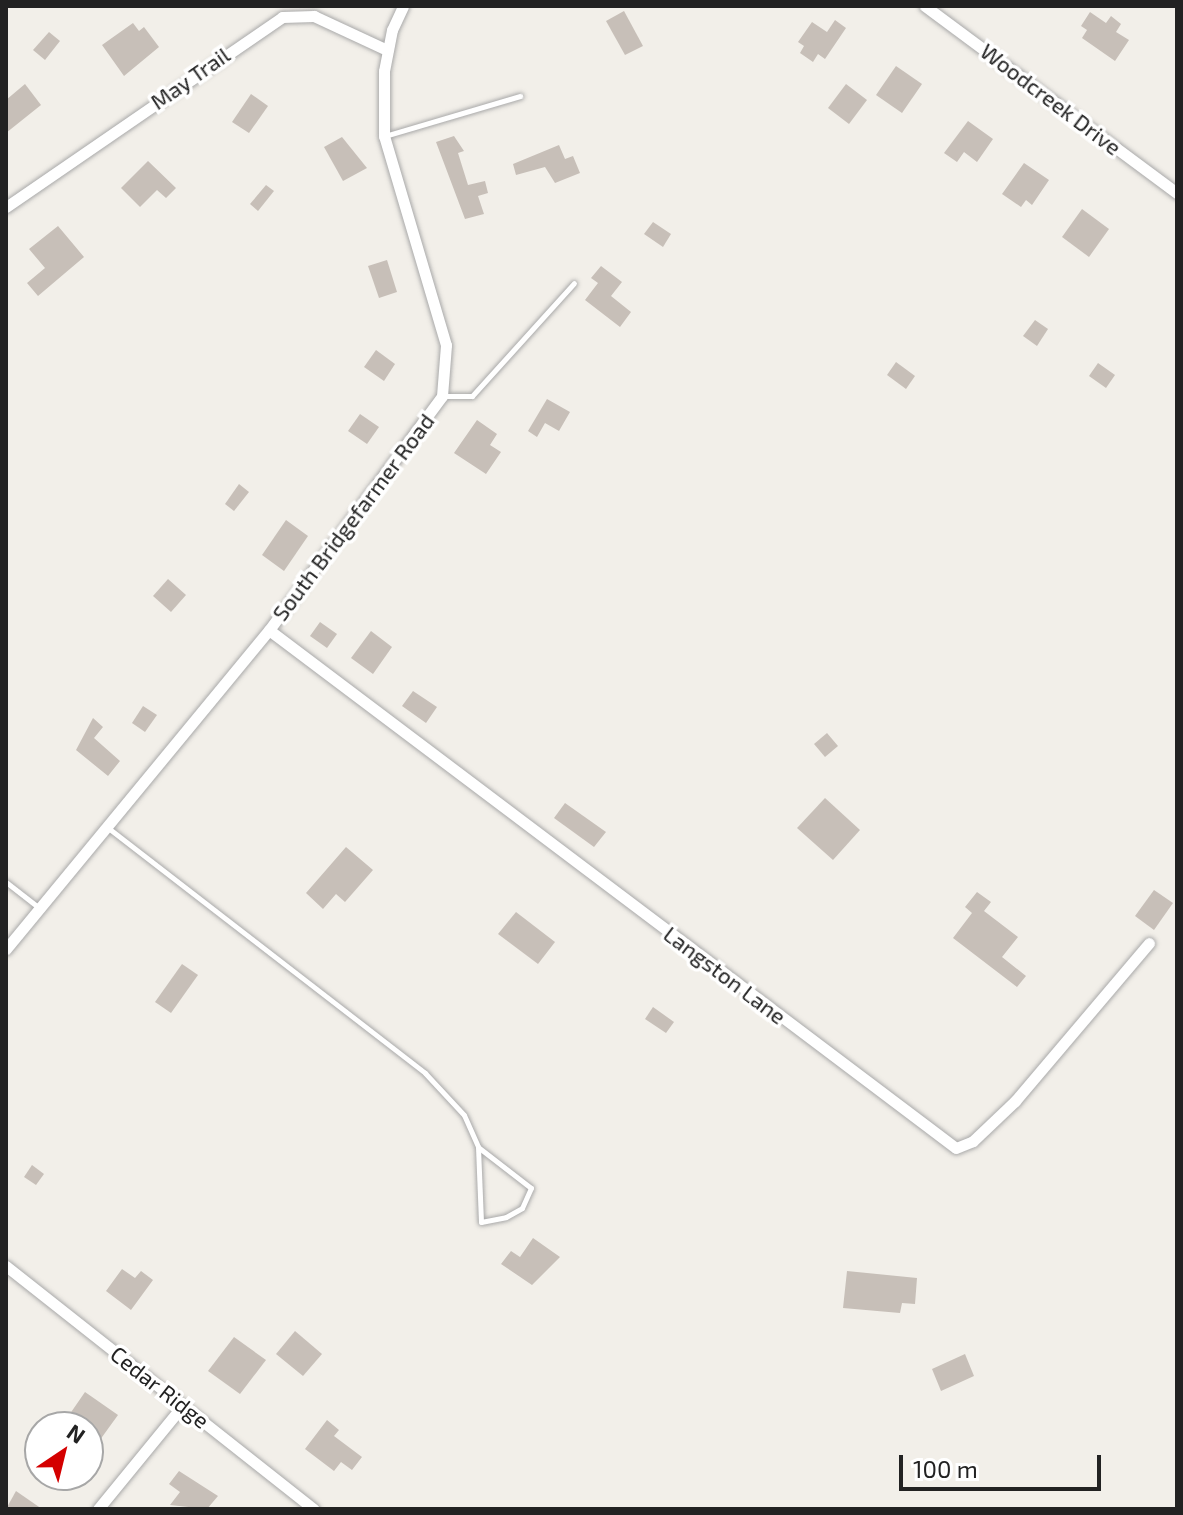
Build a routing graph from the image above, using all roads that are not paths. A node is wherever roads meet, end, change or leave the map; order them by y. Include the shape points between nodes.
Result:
1 (403, 6) edge
2 (925, 6) edge
3 (387, 50) junction
4 (520, 96) dead end
5 (384, 136) junction
6 (1177, 193) edge
7 (6, 207) edge
8 (574, 283) dead end
9 (442, 396) junction
10 (269, 630) junction
11 (106, 826) junction
12 (6, 882) edge
13 (39, 907) junction
14 (1149, 943) dead end
15 (6, 949) edge
16 (478, 1147) junction
17 (6, 1266) edge
18 (183, 1405) junction
19 (98, 1509) edge
20 (314, 1509) edge

1 - 3 street, South Bridgefarmer Road
2 - 6 street, Woodcreek Drive
3 - 5 street, South Bridgefarmer Road
3 - 7 street, May Trail via 314,16 282,17
4 - 5 lane
5 - 9 street, South Bridgefarmer Road via 446,345
8 - 9 lane via 472,396
9 - 10 street, South Bridgefarmer Road
10 - 11 street, South Bridgefarmer Road
10 - 14 street, Langston Lane via 956,1148 973,1141 1015,1101
11 - 13 street, South Bridgefarmer Road
11 - 16 lane via 425,1073 464,1115
12 - 13 lane
13 - 15 street, South Bridgefarmer Road
16 - 16 lane via 481,1222 506,1217 522,1208 531,1188
17 - 18 street, Cedar Ridge
18 - 19 street
18 - 20 street, Cedar Ridge

